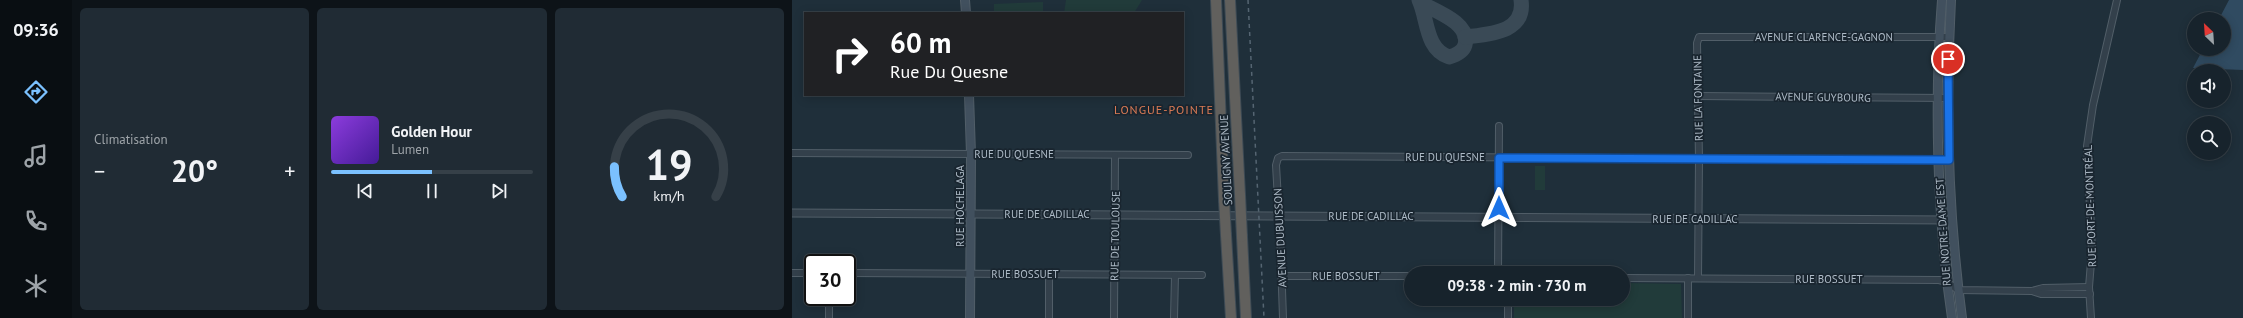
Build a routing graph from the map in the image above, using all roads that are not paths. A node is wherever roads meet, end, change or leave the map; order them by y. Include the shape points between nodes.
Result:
1 (965, 0) edge
2 (1216, 0) edge
3 (1230, 0) edge
4 (1942, 0) edge
5 (1951, 0) edge
6 (2117, 0) edge
7 (966, 12) edge
8 (1699, 37) joint
9 (1949, 37) junction
10 (1940, 38) junction
11 (969, 96) edge
12 (1699, 96) junction
13 (1939, 98) junction
14 (1948, 98) junction
15 (1499, 126) dead end
16 (792, 152) edge
17 (971, 154) junction
18 (1116, 155) junction
19 (1188, 155) dead end
20 (1278, 158) joint
21 (1499, 158) junction
22 (1699, 159) junction
23 (1944, 160) junction
24 (792, 213) edge
25 (971, 214) junction
26 (1114, 214) junction
27 (1499, 217) junction
28 (1698, 219) junction
29 (1946, 220) junction
30 (1498, 266) edge
31 (792, 272) edge
32 (804, 273) edge
33 (856, 273) edge
34 (970, 274) junction
35 (1049, 274) junction
36 (1114, 274) junction
37 (1175, 275) junction
38 (1202, 275) dead end
39 (1282, 276) junction
40 (1404, 276) edge
41 (1630, 278) edge
42 (1688, 278) junction
43 (1698, 278) junction
44 (1947, 282) junction
45 (2089, 287) junction
46 (1958, 290) junction
47 (2032, 291) junction
48 (2090, 294) junction
49 (829, 306) edge
50 (1508, 306) edge
51 (829, 318) edge
52 (970, 318) edge
53 (1049, 318) edge
54 (1114, 318) edge
55 (1174, 318) edge
56 (1231, 318) edge
57 (1246, 318) edge
58 (1283, 318) edge
59 (1508, 318) edge
60 (1688, 318) edge
61 (1952, 318) edge
62 (1962, 318) edge
63 (2091, 318) edge

1 - 7 main road
2 - 56 highway, SOULIGNY AVENUE, bridge
3 - 57 highway, SOULIGNY AVENUE, bridge
4 - 10 main road, RUE NOTRE-DAME EST
5 - 9 main road, RUE NOTRE-DAME EST
6 - 45 street, RUE PORT-DE-MONTRÉAL via 2093,105 2087,146 2092,250
8 - 10 street, AVENUE CLARENCE-GAGNON
8 - 12 street, RUE LA FONTAINE
9 - 10 street, AVENUE CLARENCE-GAGNON
9 - 14 main road, RUE NOTRE-DAME EST
10 - 13 main road, RUE NOTRE-DAME EST
11 - 17 main road, RUE HOCHELAGA
12 - 13 street, AVENUE GUYBOURG
12 - 22 street, RUE LA FONTAINE
13 - 14 street, AVENUE GUYBOURG
13 - 23 main road, RUE NOTRE-DAME EST
14 - 23 main road, RUE NOTRE-DAME EST
15 - 21 street
16 - 17 street, RUE DU QUESNE
17 - 18 street, RUE DU QUESNE
17 - 25 main road, RUE HOCHELAGA
18 - 19 street, RUE DU QUESNE
18 - 26 street, RUE DE TOULOUSE
20 - 21 street, RUE DU QUESNE
20 - 39 street, AVENUE DUBUISSON, bridge via 1276,165
21 - 22 street, RUE DU QUESNE
21 - 27 street
22 - 23 street, RUE DU QUESNE
22 - 28 street, RUE LA FONTAINE
23 - 29 main road, RUE NOTRE-DAME EST
24 - 25 street, RUE DE CADILLAC
25 - 26 street, RUE DE CADILLAC
25 - 34 main road, RUE HOCHELAGA
26 - 27 street, RUE DE CADILLAC
26 - 36 street, RUE DE TOULOUSE
27 - 28 street, RUE DE CADILLAC
27 - 30 street
28 - 29 street, RUE DE CADILLAC
28 - 43 street, RUE LA FONTAINE
29 - 44 main road, RUE NOTRE-DAME EST
29 - 46 main road, RUE NOTRE-DAME EST
31 - 32 street
33 - 34 street, RUE BOSSUET
34 - 35 street, RUE BOSSUET
34 - 52 main road, RUE HOCHELAGA
35 - 36 street, RUE BOSSUET
35 - 53 street
36 - 37 street, RUE BOSSUET
36 - 54 street, RUE DE TOULOUSE
37 - 38 street, RUE BOSSUET
37 - 55 street
39 - 40 street, RUE BOSSUET
39 - 58 street, AVENUE DUBUISSON
41 - 42 street, RUE BOSSUET
42 - 43 street, RUE BOSSUET
42 - 60 street
43 - 44 street, RUE BOSSUET
44 - 46 street, RUE BOSSUET
44 - 61 main road, RUE NOTRE-DAME EST
45 - 47 street via 2043,288
45 - 48 street, RUE PORT-DE-MONTRÉAL
46 - 47 street
46 - 62 main road, RUE NOTRE-DAME EST
47 - 48 street via 2041,294
48 - 63 street, RUE PORT-DE-MONTRÉAL
49 - 51 street
50 - 59 street

